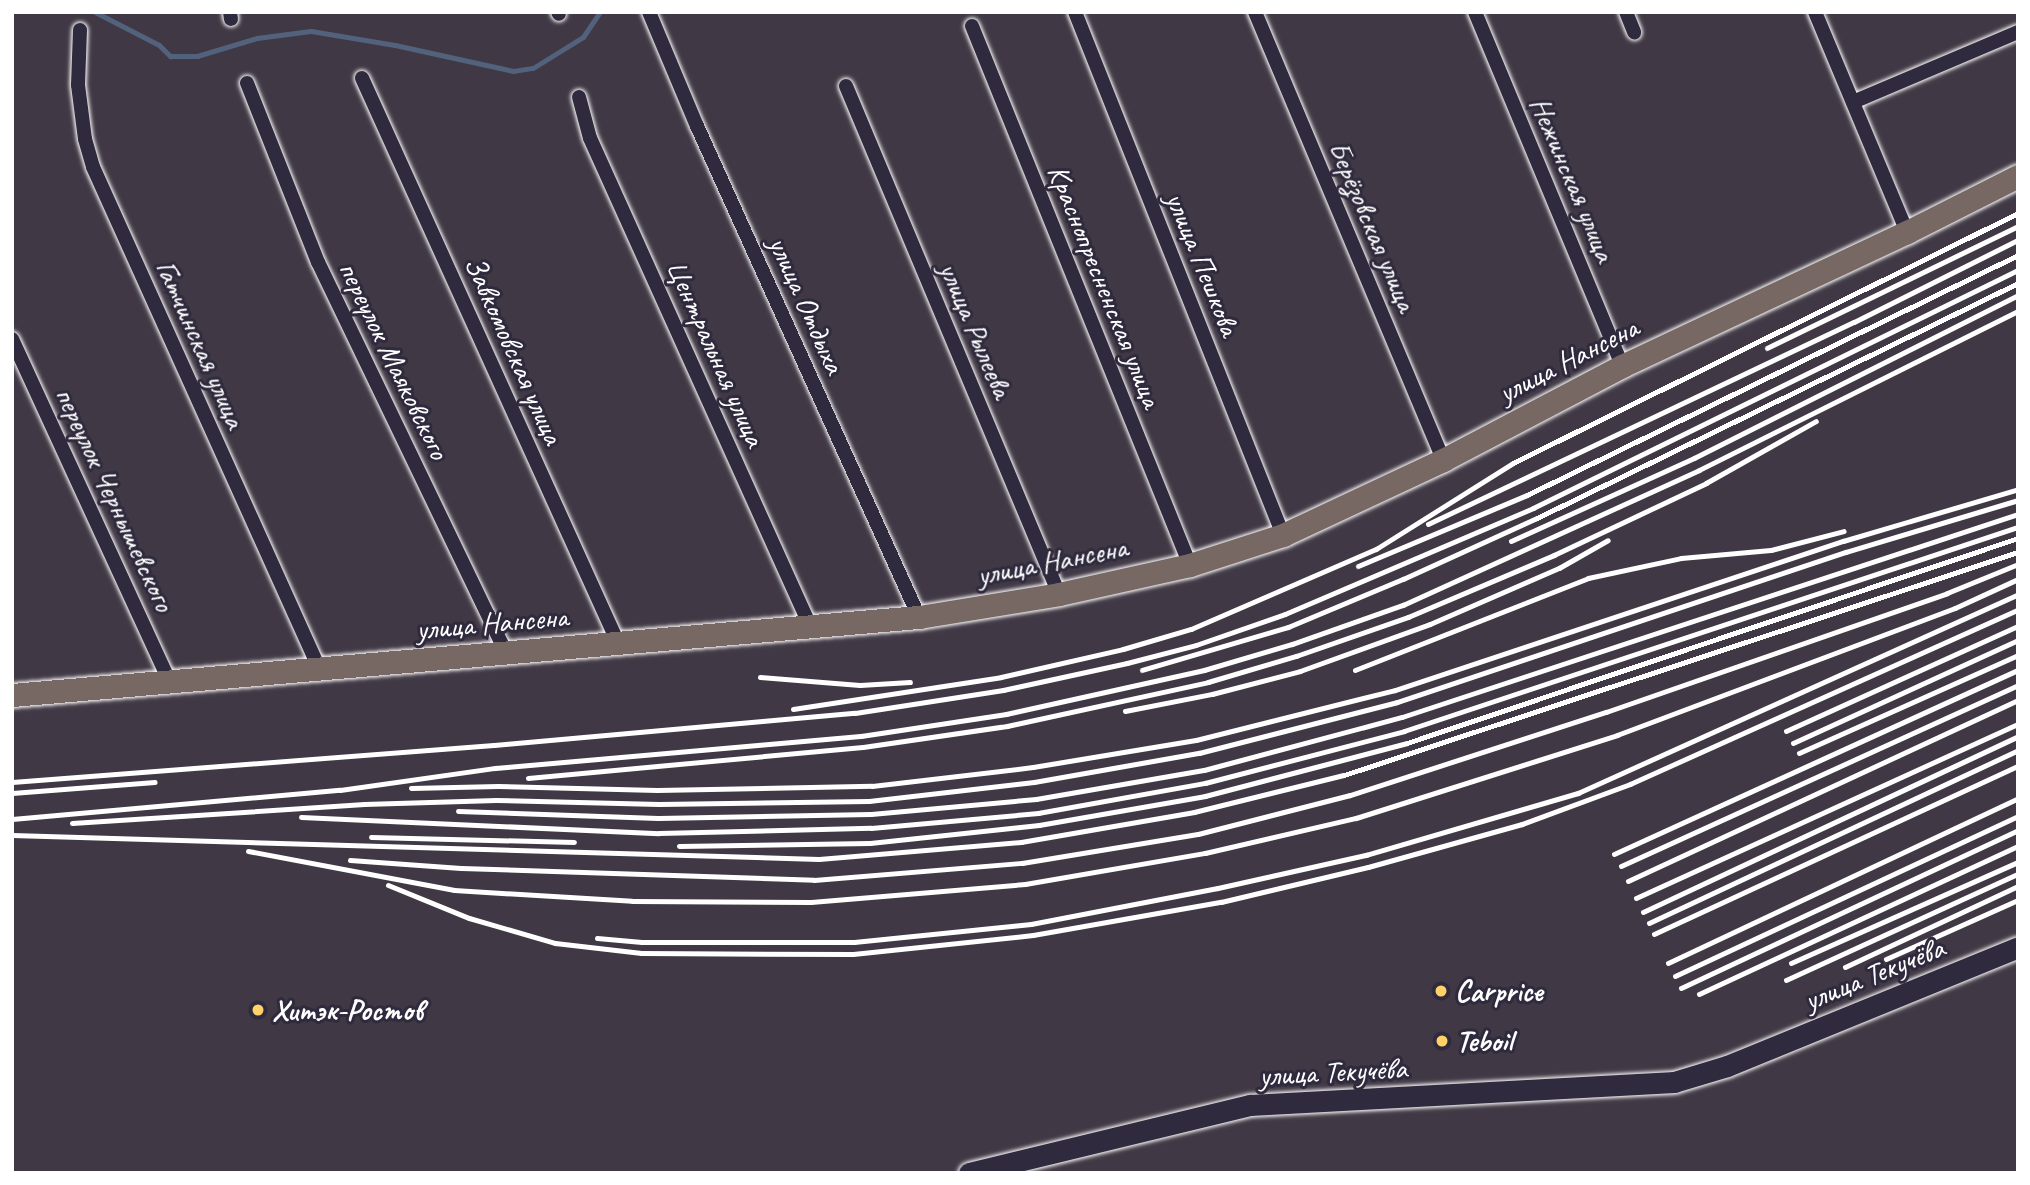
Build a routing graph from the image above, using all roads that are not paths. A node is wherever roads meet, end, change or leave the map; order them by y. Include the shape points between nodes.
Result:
1 (649, 12) edge
2 (1075, 12) edge
3 (1255, 12) edge
4 (1475, 12) edge
5 (1626, 12) edge
6 (1815, 12) edge
7 (972, 26) dead end
8 (80, 30) dead end
9 (1634, 32) dead end
10 (2018, 32) edge
11 (362, 78) dead end
12 (247, 83) dead end
13 (846, 86) dead end
14 (579, 97) dead end
15 (1853, 102) junction
16 (2018, 176) edge
17 (1908, 232) junction
18 (12, 339) edge
19 (1622, 366) junction
20 (1443, 460) junction
21 (1283, 536) junction
22 (1190, 565) junction
23 (1059, 594) junction
24 (919, 617) junction
25 (811, 628) junction
26 (619, 645) junction
27 (507, 654) junction
28 (319, 668) junction
29 (170, 682) junction
30 (12, 695) edge
31 (2018, 947) edge
32 (969, 1173) edge

1 - 24 street, улица Отдыха
2 - 21 street, улица Пешкова
3 - 20 street, Берёзовская улица
4 - 19 street, Нежинская улица
5 - 9 street
6 - 15 street
7 - 22 street, Краснопресненская улица
8 - 28 street, Гатчинская улица via 78,85 93,167
10 - 15 street
11 - 26 street, Завкомовская улица
12 - 27 street, переулок Маяковского via 318,262
13 - 23 street, улица Рылеева
14 - 25 street, Центральная улица via 590,138
15 - 17 street
16 - 17 main road, улица Нансена
17 - 19 main road, улица Нансена
18 - 29 street, переулок Чернышевского
19 - 20 main road, улица Нансена
20 - 21 main road, улица Нансена
21 - 22 main road, улица Нансена
22 - 23 main road, улица Нансена
23 - 24 main road, улица Нансена
24 - 25 main road, улица Нансена
25 - 26 main road, улица Нансена
26 - 27 main road, улица Нансена
27 - 28 main road, улица Нансена
28 - 29 main road, улица Нансена
29 - 30 main road, улица Нансена
31 - 32 main road, улица Текучёва via 1727,1066 1674,1082 1250,1105

